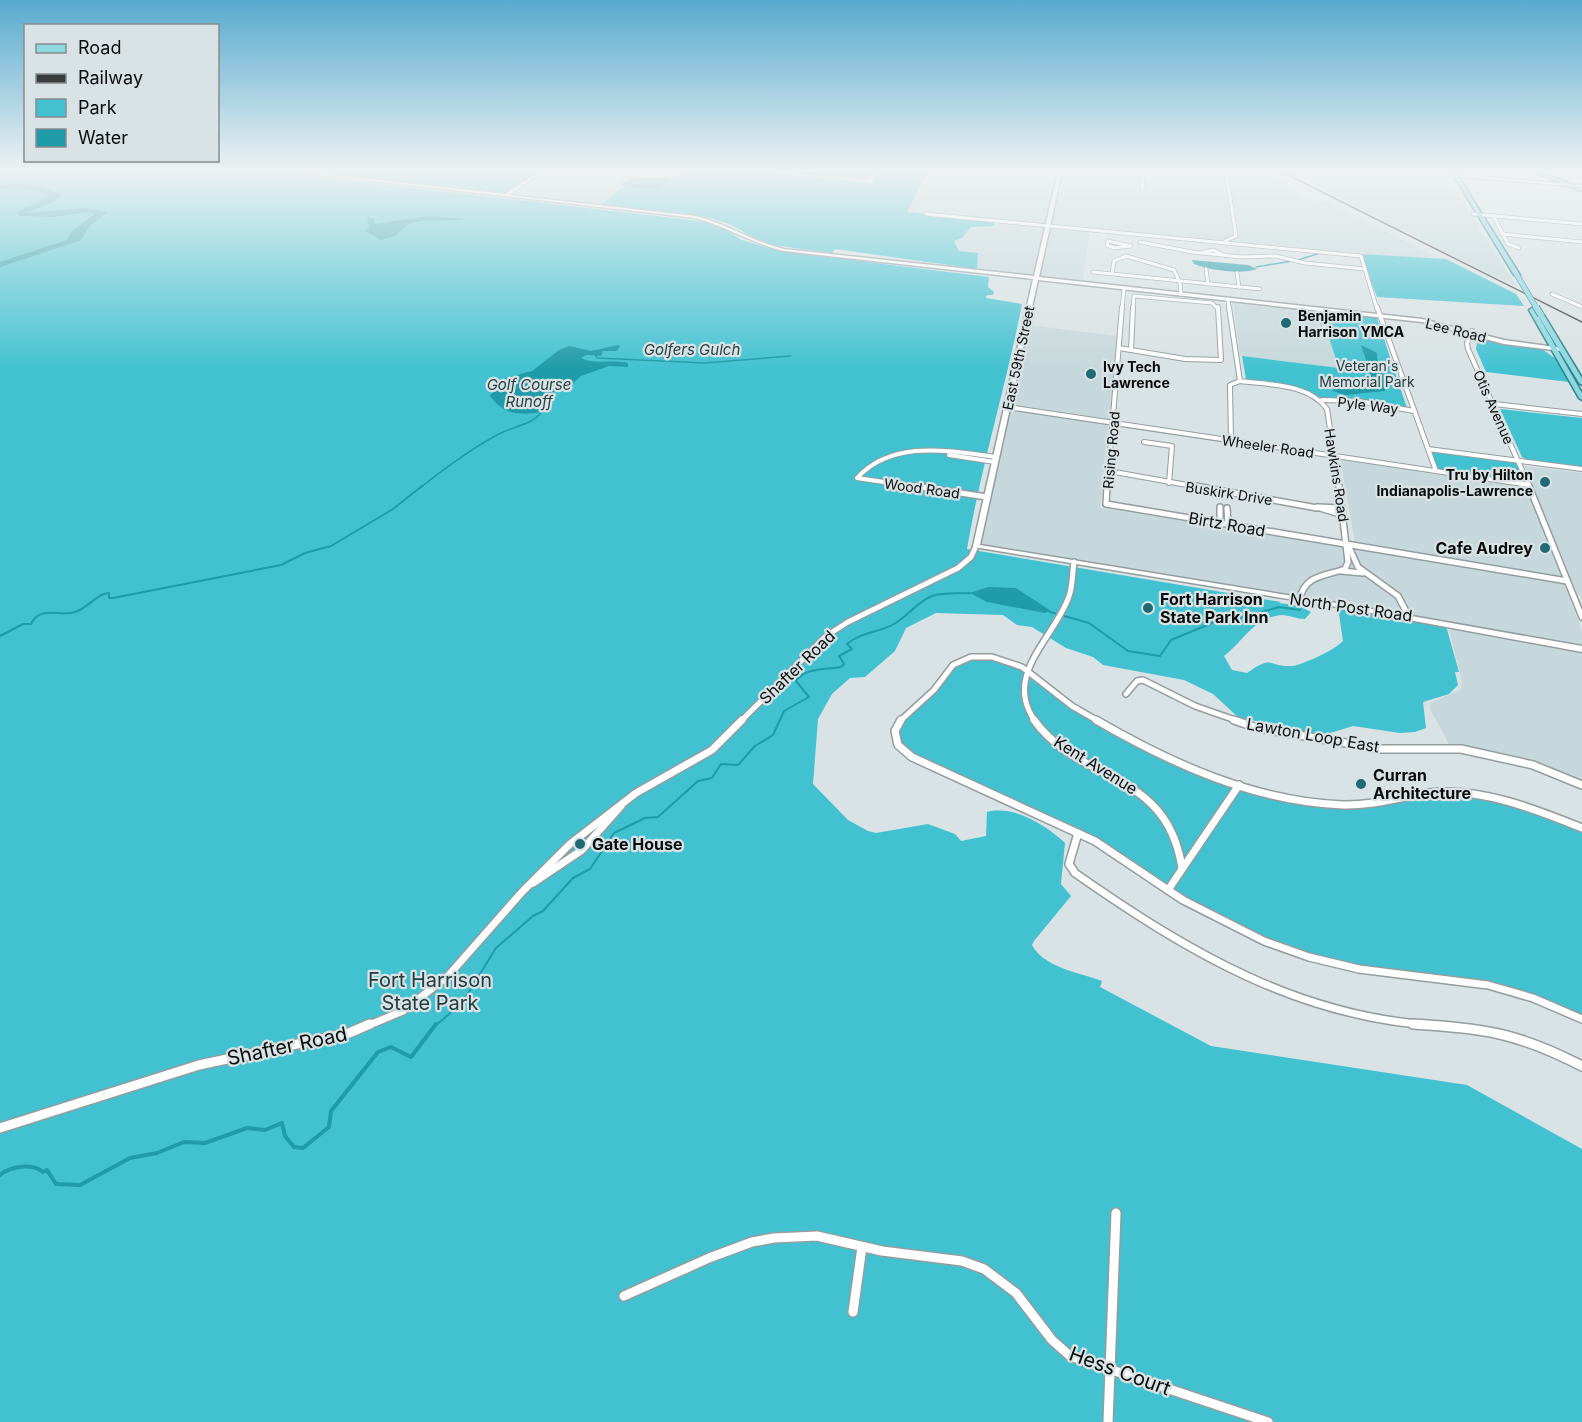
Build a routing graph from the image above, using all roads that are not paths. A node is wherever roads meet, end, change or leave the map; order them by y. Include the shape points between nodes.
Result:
1 (745, 237) edge
2 (1044, 237) edge
3 (1140, 237) edge
4 (1167, 237) edge
5 (1232, 237) edge
6 (1239, 237) edge
7 (1488, 237) edge
8 (1494, 237) edge
9 (1504, 237) edge
10 (1536, 237) edge
11 (1140, 242) junction
12 (1219, 242) junction
13 (1582, 242) edge
14 (1131, 246) junction
15 (1256, 246) junction
16 (1519, 248) dead end
17 (1206, 269) dead end
18 (1365, 269) junction
19 (1093, 272) dead end
20 (1112, 273) junction
21 (1237, 273) dead end
22 (1035, 278) junction
23 (1177, 280) junction
24 (1208, 284) junction
25 (1239, 287) junction
26 (1124, 289) junction
27 (1260, 289) dead end
28 (1174, 293) junction
29 (1181, 294) junction
30 (1552, 294) dead end
31 (1161, 295) junction
32 (1189, 298) junction
33 (1228, 299) junction
34 (1279, 304) junction
35 (1582, 307) edge
36 (1320, 310) junction
37 (1379, 315) junction
38 (1471, 332) junction
39 (1326, 333) dead end
40 (1552, 347) junction
41 (1119, 348) junction
42 (1561, 348) junction
43 (1131, 350) junction
44 (1240, 381) junction
45 (1582, 383) edge
46 (1582, 398) edge
47 (1324, 403) junction
48 (1494, 404) junction
49 (1007, 407) junction
50 (1414, 411) junction
51 (1582, 414) edge
52 (1113, 423) junction
53 (1231, 441) junction
54 (1144, 442) dead end
55 (1428, 449) junction
56 (1335, 456) junction
57 (995, 459) junction
58 (1519, 462) junction
59 (1582, 470) edge
60 (1109, 471) junction
61 (1436, 471) junction
62 (1108, 478) junction
63 (1141, 479) junction
64 (1169, 483) junction
65 (1529, 485) junction
66 (987, 497) junction
67 (1106, 504) joint
68 (1220, 507) dead end
69 (1227, 508) dead end
70 (1317, 508) junction
71 (1342, 508) junction
72 (1343, 515) junction
73 (1220, 523) junction
74 (1228, 525) junction
75 (1348, 545) junction
76 (976, 546) junction
77 (1074, 562) junction
78 (1339, 571) junction
79 (1367, 574) junction
80 (1567, 580) junction
81 (1300, 600) junction
82 (1408, 615) junction
83 (1582, 617) edge
84 (1582, 649) edge
85 (1028, 671) junction
86 (1126, 694) dead end
87 (1582, 784) edge
88 (1239, 785) junction
89 (624, 802) junction
90 (1582, 828) edge
91 (1078, 833) junction
92 (1182, 868) junction
93 (527, 887) junction
94 (1168, 890) junction
95 (1582, 1019) edge
96 (1582, 1066) edge
97 (0, 1128) edge
98 (1116, 1213) dead end
99 (862, 1247) junction
100 (624, 1296) dead end
101 (854, 1312) dead end
102 (1109, 1371) junction
103 (1108, 1422) edge
104 (1268, 1422) edge

1 - 22 street, Lee Road via 778,249
2 - 22 street, East 59th Street
3 - 11 street
4 - 12 street
5 - 12 street
6 - 15 street
7 - 40 main road
8 - 42 main road, bridge
9 - 16 street via 1508,244
10 - 13 street
11 - 14 street
11 - 18 street via 1204,253 1276,256
12 - 15 street
14 - 14 street via 1113,240 1107,242 1114,248
15 - 18 street via 1361,256
17 - 24 street
18 - 37 street
19 - 20 street
20 - 23 street
20 - 23 street via 1114,261 1126,256 1174,270
21 - 25 street
22 - 26 street, Lee Road
22 - 31 street, Lee Road
22 - 49 street, East 59th Street
23 - 24 street
23 - 28 street via 1173,282
23 - 29 street
24 - 25 street
25 - 27 street
26 - 31 street, Lee Road
26 - 41 street, Rising Road
28 - 29 street, Lee Road
28 - 31 street, Lee Road
29 - 32 street, Lee Road
30 - 35 street
31 - 32 street
31 - 43 street via 1134,297
32 - 33 street, Lee Road
32 - 43 street via 1218,306 1223,358
33 - 34 street, Lee Road
33 - 44 street
34 - 36 street, Lee Road
34 - 37 street, Lee Road
36 - 37 street, Lee Road
36 - 39 street
37 - 38 street, Lee Road
37 - 50 street
38 - 40 street, Lee Road via 1510,343
38 - 48 street, Otis Avenue via 1468,349
40 - 42 street, Lee Road
40 - 46 main road
41 - 43 street
41 - 52 street, Rising Road
42 - 45 main road
44 - 47 street, Pyle Way via 1300,390
44 - 53 street via 1230,385
47 - 50 street, Pyle Way via 1358,401
47 - 56 street, Hawkins Road
48 - 51 street
48 - 58 street, Otis Avenue
49 - 52 street, Wheeler Road
49 - 57 street, East 59th Street
50 - 55 street
52 - 53 street, Wheeler Road
52 - 60 street, Rising Road
53 - 56 street, Wheeler Road
54 - 64 street via 1172,446
55 - 58 street
55 - 61 street
56 - 61 street, Wheeler Road
56 - 71 street, Hawkins Road
57 - 66 street, East 59th Street
57 - 66 street, Wood Road via 934,451 885,457 870,464 857,478
58 - 59 street
58 - 65 street, Otis Avenue
60 - 62 street, Rising Road
60 - 63 street, Buskirk Drive
61 - 65 street, Wheeler Road
62 - 63 street, Buskirk Drive
62 - 67 street, Rising Road
63 - 64 street, Buskirk Drive
64 - 70 street, Buskirk Drive
65 - 80 street, Otis Avenue
66 - 76 street, East 59th Street
67 - 73 street, Birtz Road
68 - 73 street
69 - 74 street
70 - 71 street, Buskirk Drive
70 - 72 street, Buskirk Drive
71 - 72 street, Hawkins Road
72 - 75 street, Hawkins Road
73 - 74 street, Birtz Road
74 - 75 street, Birtz Road
75 - 78 street, Hawkins Road via 1347,567
75 - 79 street, Hawkins Road via 1356,564
75 - 80 street, Birtz Road
76 - 77 street, North Post Road
76 - 89 street, Shafter Road via 971,557 958,568 834,630 712,750
77 - 81 street, North Post Road
77 - 85 street, Kent Avenue via 1066,605
78 - 79 street
78 - 81 street via 1307,581 1301,588
79 - 82 street, Hawkins Road via 1400,598
80 - 83 street, Otis Avenue
81 - 82 street, North Post Road
82 - 84 street, North Post Road
85 - 88 street via 1072,706 1142,747
85 - 91 street via 992,657 958,661 897,724 895,739 905,753 925,764
85 - 92 street, Kent Avenue via 1023,691 1034,720 1059,744 1148,799 1174,833
86 - 87 street, Lawton Loop East via 1137,681 1143,680 1195,706 1257,728 1381,749 1458,749 1533,765
88 - 90 street via 1290,799 1344,805 1430,793 1466,794 1529,807
88 - 92 street
89 - 93 street, Shafter Road via 570,844
89 - 93 street, Shafter Road via 599,837 565,865
91 - 94 street via 1127,860
91 - 96 street via 1069,864 1075,873 1158,930 1245,979 1298,999 1371,1019 1504,1033
92 - 94 street
93 - 97 street, Shafter Road via 442,982 378,1023 340,1035 199,1065
94 - 95 street via 1233,928 1309,957 1375,972 1488,985 1533,998
98 - 102 street
99 - 100 street, Hess Court via 816,1236 752,1241 719,1251 662,1282
99 - 101 street
99 - 102 street, Hess Court via 911,1256 950,1257 984,1268 1016,1292 1059,1348 1075,1359
102 - 103 street
102 - 104 street, Hess Court

